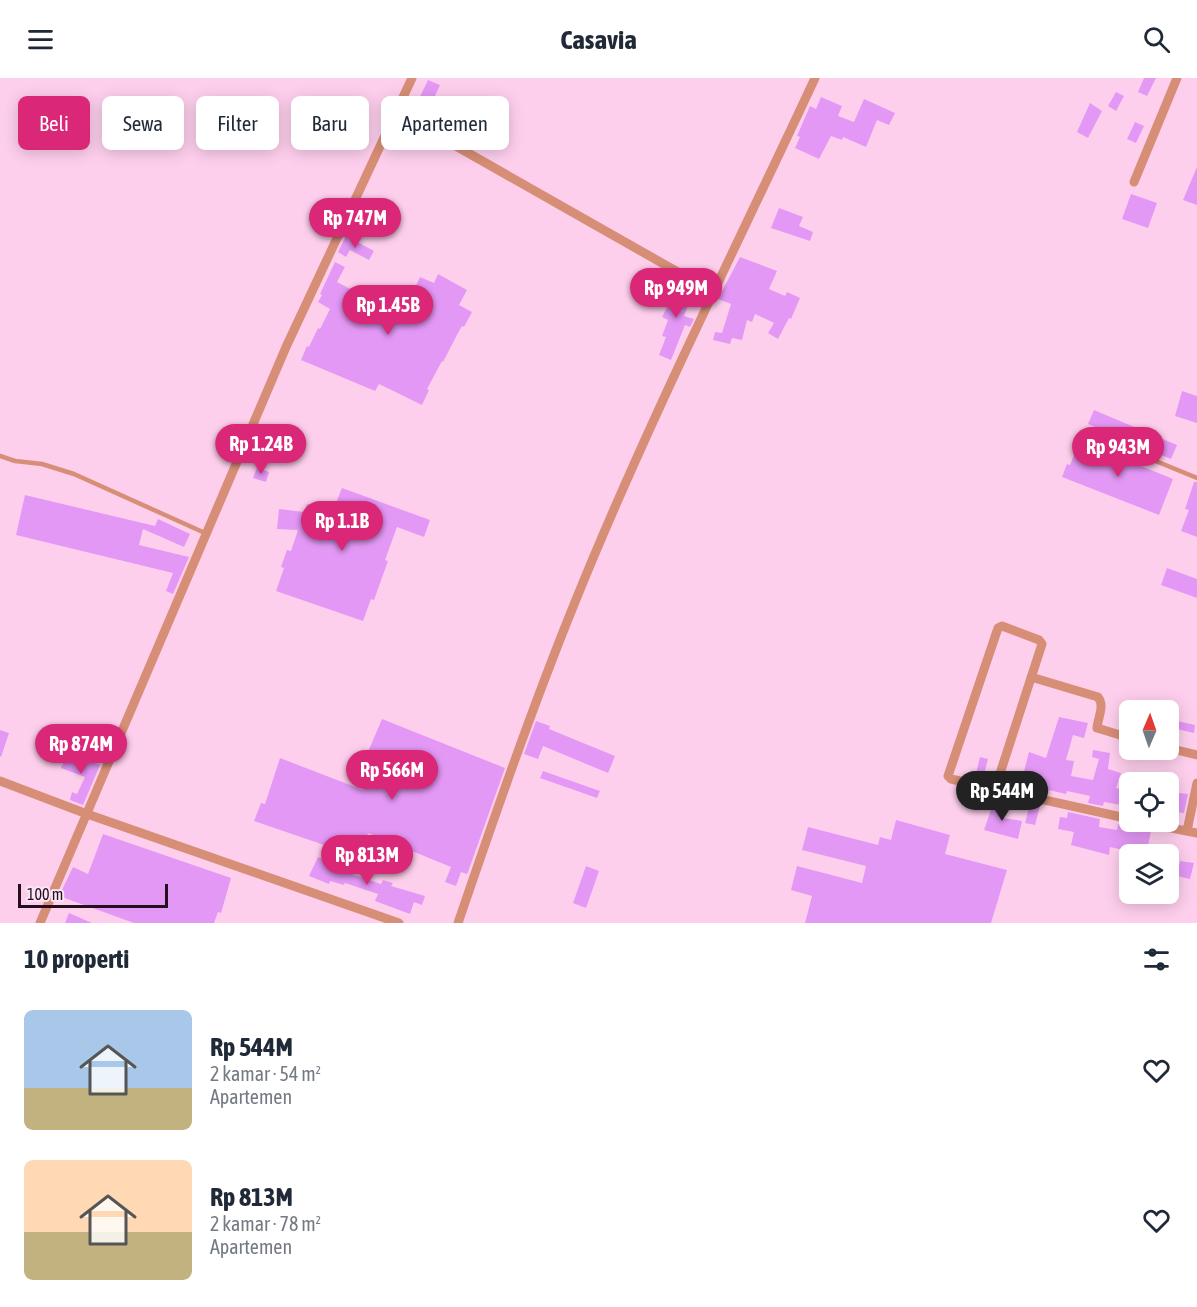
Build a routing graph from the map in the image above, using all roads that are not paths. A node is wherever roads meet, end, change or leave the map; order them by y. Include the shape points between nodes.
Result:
1 (412, 78) edge
2 (815, 78) edge
3 (1177, 78) edge
4 (404, 96) edge
5 (381, 144) edge
6 (463, 150) edge
7 (1134, 182) dead end
8 (712, 292) junction
9 (1092, 435) dead end
10 (0, 456) edge
11 (1197, 478) edge
12 (205, 533) junction
13 (1031, 677) junction
14 (1119, 735) edge
15 (1179, 751) edge
16 (1197, 755) edge
17 (0, 781) edge
18 (1197, 783) edge
19 (995, 789) junction
20 (87, 814) junction
21 (1119, 817) edge
22 (1192, 832) edge
23 (39, 923) edge
24 (399, 923) edge
25 (458, 923) edge

1 - 4 street
2 - 8 street
3 - 7 street
5 - 12 street
6 - 8 street
8 - 25 street via 575,602
9 - 11 lane
10 - 12 lane via 74,474
12 - 20 street
13 - 14 street via 1098,697 1102,706 1097,728
13 - 19 street
13 - 19 street via 1039,640 999,626 948,772 951,779
15 - 16 street
17 - 20 street
18 - 22 street
19 - 21 street
20 - 23 street
20 - 24 street

